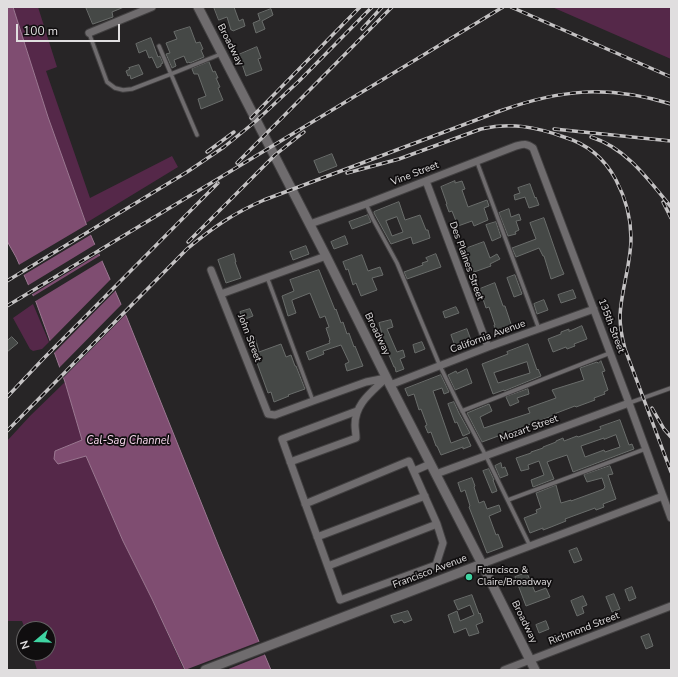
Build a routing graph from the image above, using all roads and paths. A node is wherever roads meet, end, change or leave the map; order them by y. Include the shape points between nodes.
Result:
1 (152, 7) edge
2 (198, 7) edge
3 (139, 10) edge
4 (89, 33) joint
5 (159, 46) dead end
6 (222, 54) junction
7 (171, 74) junction
8 (197, 135) dead end
9 (528, 145) joint
10 (477, 162) junction
11 (426, 181) junction
12 (366, 204) junction
13 (310, 224) junction
14 (326, 256) junction
15 (211, 270) dead end
16 (267, 277) junction
17 (221, 294) junction
18 (594, 309) junction
19 (539, 329) junction
20 (488, 347) junction
21 (610, 353) junction
22 (440, 366) junction
23 (388, 382) junction
24 (671, 388) edge
25 (313, 401) junction
26 (629, 402) junction
27 (357, 411) junction
28 (462, 411) junction
29 (268, 414) joint
30 (646, 449) junction
31 (486, 456) junction
32 (290, 462) junction
33 (430, 464) junction
34 (414, 471) junction
35 (436, 474) junction
36 (425, 496) junction
37 (663, 496) junction
38 (508, 500) junction
39 (305, 504) junction
40 (671, 518) edge
41 (437, 524) junction
42 (317, 536) junction
43 (530, 546) junction
44 (482, 564) junction
45 (328, 566) junction
46 (671, 606) edge
47 (530, 660) junction
48 (205, 670) edge
49 (504, 670) edge
50 (535, 670) edge

1 - 3 street
2 - 6 street, Broadway
3 - 4 street
4 - 7 lane via 108,82 115,88 132,89
5 - 7 lane
6 - 7 lane
6 - 13 street, Broadway
7 - 8 lane
9 - 10 street, Vine Street via 516,146
9 - 18 street, 135th Street via 533,148
10 - 11 street, Vine Street
10 - 19 lane
11 - 12 street, Vine Street
11 - 20 street, Des Plaines Street
12 - 13 street, Vine Street
12 - 22 lane via 397,264
13 - 14 street, Broadway
14 - 16 street
14 - 23 street, Broadway
15 - 17 street, John Street
16 - 17 street
16 - 25 lane
17 - 29 street, John Street
18 - 19 street, California Avenue
18 - 21 street, 135th Street
19 - 20 street, California Avenue
20 - 22 street, California Avenue
21 - 26 street, 135th Street
21 - 28 lane
22 - 23 street, California Avenue
22 - 28 lane
23 - 25 street, California Avenue via 366,382
23 - 27 street via 364,398
23 - 33 street, Broadway
24 - 26 lane
25 - 29 street, California Avenue via 276,415
26 - 30 street, 135th Street
26 - 31 street, Mozart Street
27 - 32 street via 356,438
27 - 32 street via 282,439
28 - 31 lane
30 - 37 street, 135th Street
30 - 38 lane
31 - 35 street, Mozart Street
31 - 38 lane
32 - 39 street
33 - 34 street
33 - 35 street, Broadway
34 - 36 street
34 - 39 street via 409,461
35 - 44 street, Broadway
36 - 41 street
36 - 42 street
37 - 40 street, 135th Street
37 - 43 street, Francisco Avenue
38 - 43 lane
39 - 42 street
41 - 45 street
41 - 45 street via 444,543 436,565 340,600
42 - 45 street
43 - 44 street, Francisco Avenue
44 - 47 street, Broadway
44 - 48 street, Francisco Avenue
46 - 47 street, Richmond Street
47 - 49 street, Richmond Street
47 - 50 street, Broadway

